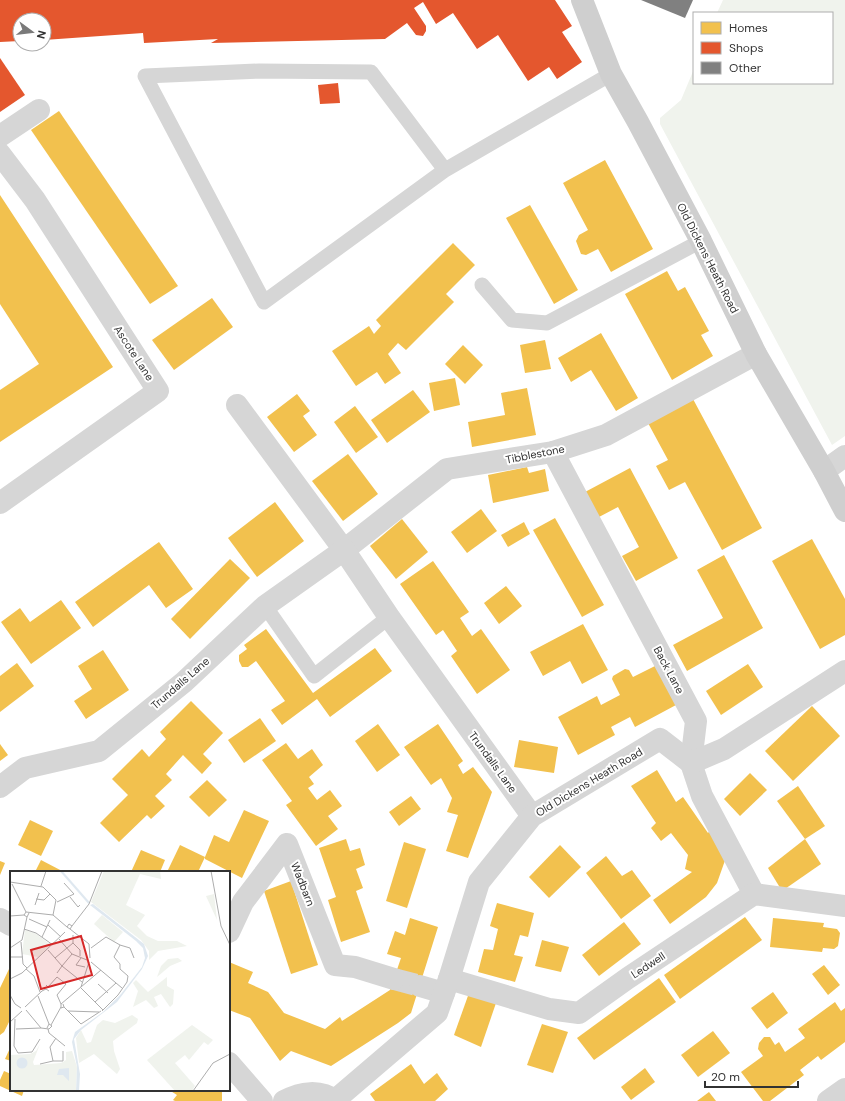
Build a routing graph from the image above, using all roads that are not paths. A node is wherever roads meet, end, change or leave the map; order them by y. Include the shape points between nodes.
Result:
1 (582, 0) edge
2 (611, 74) junction
3 (39, 110) dead end
4 (0, 136) edge
5 (0, 154) edge
6 (445, 170) junction
7 (701, 241) junction
8 (482, 285) dead end
9 (756, 354) junction
10 (237, 405) dead end
11 (553, 452) junction
12 (845, 456) edge
13 (824, 471) junction
14 (0, 503) edge
15 (845, 511) edge
16 (344, 550) junction
17 (265, 606) junction
18 (389, 617) junction
19 (845, 670) edge
20 (691, 763) junction
21 (0, 786) edge
22 (532, 816) junction
23 (754, 894) junction
24 (845, 906) edge
25 (0, 919) edge
26 (10, 924) edge
27 (230, 930) edge
28 (394, 979) tunnel mouth
29 (420, 986) tunnel mouth
30 (446, 986) junction
31 (230, 1064) edge
32 (845, 1089) edge
33 (335, 1100) edge
34 (262, 1101) edge
35 (284, 1101) edge
36 (828, 1101) edge

1 - 2 street, Old Dickens Heath Road
2 - 6 lane
2 - 7 street, Old Dickens Heath Road
3 - 4 street
5 - 14 street, Ascote Lane via 36,200 158,391
6 - 6 lane via 264,302 145,76 259,71 371,72
7 - 8 lane via 548,323 512,320
7 - 9 street, Old Dickens Heath Road
9 - 11 street, Tibblestone via 606,435
9 - 13 street, Old Dickens Heath Road
10 - 16 street, Trundalls Lane
11 - 16 street, Tibblestone via 447,469
11 - 20 street, Back Lane via 696,721
12 - 13 street
13 - 15 street, Old Dickens Heath Road
16 - 17 street, Trundalls Lane
16 - 18 street, Trundalls Lane
17 - 18 lane via 314,676
17 - 21 street, Trundalls Lane via 184,682 99,751 25,768
18 - 22 street, Trundalls Lane
19 - 20 street via 724,749
20 - 22 street, Old Dickens Heath Road via 660,739
20 - 23 street, Back Lane via 702,796
22 - 30 street, Old Dickens Heath Road via 479,882
23 - 24 street
23 - 30 street, Ledwell via 579,1013 549,1010
25 - 26 street
27 - 28 street, Wadbarn via 243,902 287,844 335,964 355,967
29 - 30 street
30 - 33 street, Old Dickens Heath Road via 437,1013
31 - 34 street
32 - 36 street
33 - 35 street via 322,1094 308,1093

